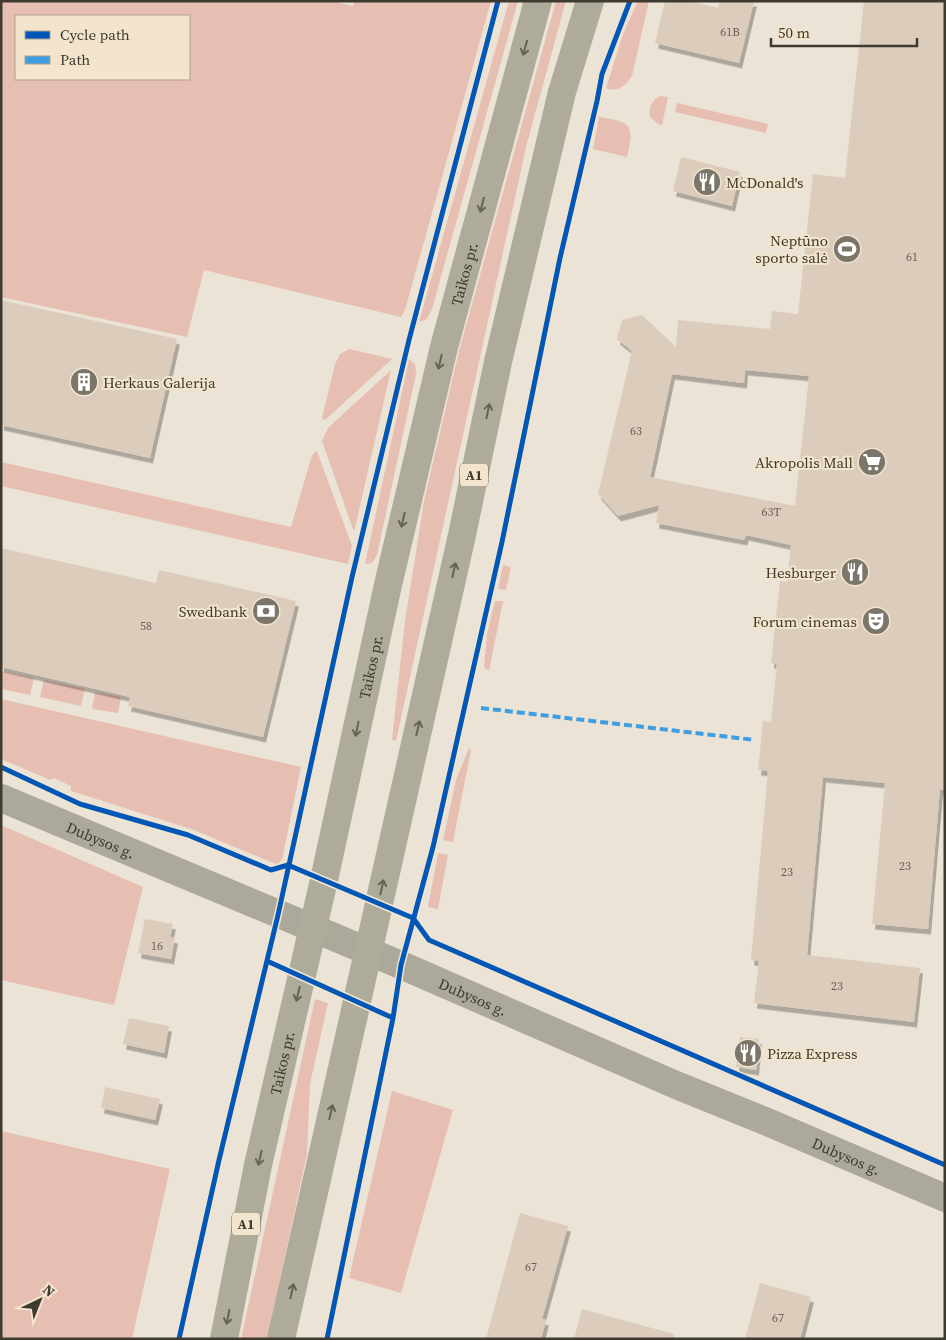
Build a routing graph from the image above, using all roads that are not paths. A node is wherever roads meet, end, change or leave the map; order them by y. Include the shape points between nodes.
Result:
1 (538, 1) edge
2 (590, 1) edge
3 (1, 798) edge
4 (313, 930) junction
5 (367, 952) junction
6 (945, 1198) edge
7 (224, 1339) edge
8 (281, 1339) edge

1 -> 4 main road, Taikos pr. / A1 via 444,348 388,584
5 -> 2 main road, A1 via 462,535 502,343 562,92
3 - 4 street, Dubysos g.
4 - 5 street, Dubysos g.
4 -> 7 main road, Taikos pr. / A1 via 258,1165
5 - 6 street, Dubysos g.
8 -> 5 main road, A1

